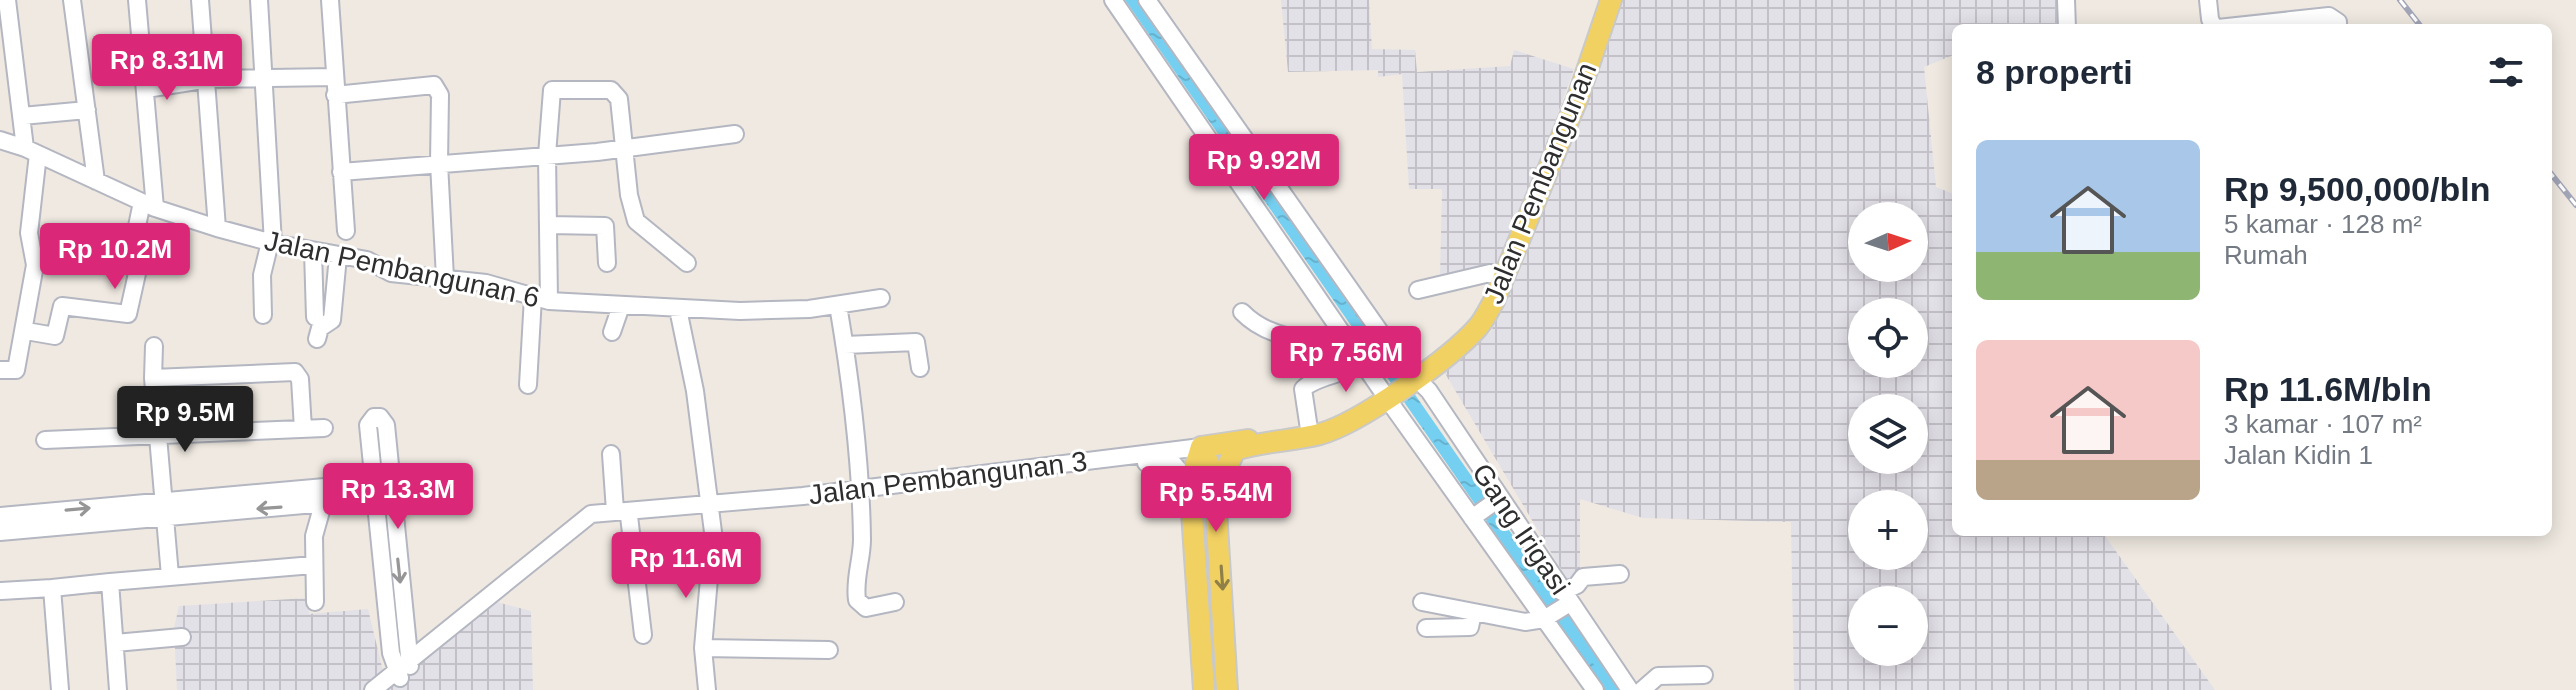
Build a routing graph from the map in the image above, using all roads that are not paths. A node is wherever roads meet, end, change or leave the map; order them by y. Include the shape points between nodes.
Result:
1 (72, 0) edge
2 (137, 0) edge
3 (200, 0) edge
4 (259, 0) edge
5 (330, 0) edge
6 (1113, 0) edge
7 (1147, 0) edge
8 (1599, 0) edge
9 (1611, 0) edge
10 (2066, 0) edge
11 (2208, 0) edge
12 (5, 7) edge
13 (2067, 24) edge
14 (2213, 24) edge
15 (2254, 24) edge
16 (2338, 24) edge
17 (7, 56) edge
18 (335, 77) junction
19 (209, 79) junction
20 (263, 79) junction
21 (146, 89) junction
22 (335, 95) junction
23 (87, 110) junction
24 (22, 116) junction
25 (735, 134) dead end
26 (0, 140) edge
27 (627, 149) junction
28 (32, 151) junction
29 (1251, 153) junction
30 (547, 155) junction
31 (439, 163) junction
32 (1232, 166) junction
33 (341, 172) junction
34 (96, 181) junction
35 (149, 205) junction
36 (548, 225) junction
37 (217, 228) junction
38 (346, 231) dead end
39 (272, 243) junction
40 (313, 251) junction
41 (338, 256) junction
42 (34, 257) junction
43 (130, 260) junction
44 (607, 263) dead end
45 (687, 263) dead end
46 (1497, 275) junction
47 (445, 278) junction
48 (1418, 290) dead end
49 (881, 298) dead end
50 (541, 299) junction
51 (838, 305) junction
52 (621, 306) junction
53 (678, 309) junction
54 (1242, 312) dead end
55 (263, 315) dead end
56 (315, 317) dead end
57 (26, 331) junction
58 (612, 332) dead end
59 (1343, 333) junction
60 (317, 339) dead end
61 (845, 345) junction
62 (154, 346) dead end
63 (1362, 362) junction
64 (920, 368) dead end
65 (0, 370) edge
66 (1412, 374) junction
67 (153, 378) junction
68 (528, 385) dead end
69 (1386, 393) junction
70 (324, 428) dead end
71 (303, 429) junction
72 (1309, 429) junction
73 (158, 435) junction
74 (45, 440) dead end
75 (1201, 447) junction
76 (611, 454) dead end
77 (1190, 483) junction
78 (382, 490) junction
79 (859, 493) junction
80 (1215, 493) junction
81 (323, 504) junction
82 (165, 508) junction
83 (708, 508) junction
84 (1486, 508) junction
85 (622, 513) junction
86 (0, 516) edge
87 (0, 532) edge
88 (313, 565) junction
89 (1620, 574) dead end
90 (170, 576) junction
91 (0, 581) edge
92 (110, 582) junction
93 (52, 588) junction
94 (0, 591) edge
95 (315, 602) dead end
96 (895, 602) dead end
97 (1422, 602) dead end
98 (1558, 607) junction
99 (1473, 613) junction
100 (1200, 615) junction
101 (1224, 615) junction
102 (1426, 628) dead end
103 (643, 635) dead end
104 (182, 637) dead end
105 (115, 643) junction
106 (703, 648) junction
107 (829, 650) dead end
108 (400, 668) edge
109 (1704, 675) dead end
110 (60, 690) edge
111 (118, 690) edge
112 (373, 690) edge
113 (707, 690) edge
114 (1204, 690) edge
115 (1227, 690) edge
116 (1595, 690) edge
117 (1630, 690) edge
118 (1642, 690) edge

1 - 23 street
2 - 21 street
3 - 19 street
4 - 20 street
5 - 18 street
6 - 32 street
7 - 29 street, Gang Irigasi
8 - 46 main road, Jalan Pembangunan
9 - 66 main road, Jalan Pembangunan via 1578,97 1494,301 1480,325
10 - 13 street
11 - 14 street
12 - 17 street
15 - 16 street via 2329,16
17 - 24 street
18 - 20 street
18 - 22 street
19 - 20 street
19 - 21 street
19 - 37 street
20 - 39 street
21 - 35 street
22 - 31 street via 434,85 440,95
22 - 33 street
23 - 24 street
23 - 34 street
24 - 28 street
25 - 27 street
26 - 28 street, Jalan Pembangunan 6
27 - 30 street
27 - 30 street via 619,99 611,90 552,90
27 - 45 street via 636,221
28 - 34 street, Jalan Pembangunan 6
28 - 42 street via 29,233
29 - 32 street
29 - 66 street, Gang Irigasi
30 - 31 street
30 - 36 street
31 - 33 street
31 - 47 street
32 - 59 street
33 - 38 street
34 - 35 street, Jalan Pembangunan 6
35 - 37 street, Jalan Pembangunan 6
35 - 43 street
36 - 44 street via 605,226
36 - 50 street
37 - 39 street, Jalan Pembangunan 6
39 - 40 street, Jalan Pembangunan 6
39 - 55 street via 262,275
40 - 41 street, Jalan Pembangunan 6
40 - 56 street
41 - 47 street, Jalan Pembangunan 6 via 367,260 391,273
41 - 60 street via 332,320 320,328
42 - 43 street via 69,263 81,249
42 - 57 street
43 - 57 street via 138,269 128,314 62,306 55,336
46 - 48 street
46 - 66 main road, Jalan Pembangunan via 1473,319
47 - 50 street, Jalan Pembangunan 6
49 - 51 street, Jalan Pembangunan 6
50 - 52 street, Jalan Pembangunan 6
50 - 68 street
51 - 53 street, Jalan Pembangunan 6
51 - 61 street
52 - 53 street, Jalan Pembangunan 6
52 - 58 street
53 - 83 street via 695,391
54 - 59 street via 1255,325 1278,334 1330,340
57 - 65 street via 16,370
59 - 63 street
61 - 64 street via 916,342
61 - 79 street
62 - 67 street
63 - 69 street
63 - 72 street via 1303,389
66 - 69 main road, Jalan Pembangunan
66 - 84 street, Gang Irigasi
67 - 71 street via 295,372
67 - 73 street
69 - 72 main road, Jalan Pembangunan via 1339,420
69 - 80 main road, Jalan Pembangunan via 1346,423 1320,434 1235,450
69 - 84 street
70 - 71 street
71 - 73 street
72 - 75 main road, Jalan Pembangunan
73 - 74 street
73 - 82 street
75 - 77 main road
75 - 79 street, Jalan Pembangunan 3
75 - 80 main road
76 - 85 street
77 - 79 street, Jalan Pembangunan 3 via 1172,462 1161,461
77 - 100 main road
78 - 81 street
78 - 82 street
78 - 108 street
79 - 83 street, Jalan Pembangunan 3
79 - 96 street via 857,600 866,608
80 -> 101 main road
81 -> 82 street
81 - 88 street
86 -> 82 street
82 - 87 street
82 - 90 street
83 - 85 street, Jalan Pembangunan 3
83 - 106 street via 712,545
84 - 98 street
84 - 98 street, Gang Irigasi
85 - 103 street
85 - 108 street, Jalan Pembangunan 3 via 591,514 576,523
88 - 90 street
88 - 95 street
89 - 98 street via 1583,577
90 - 92 street
91 - 94 street
92 - 93 street
92 - 105 street
93 - 94 street
93 - 110 street
97 - 99 street
98 - 99 street via 1525,622
98 - 116 street
98 - 117 street, Gang Irigasi
99 - 102 street via 1470,627
100 - 101 main road via 1215,620
100 - 114 main road
101 - 115 main road
104 - 105 street
105 - 111 street
106 - 107 street
106 - 113 street
108 - 112 street, Jalan Pembangunan 3
109 - 118 street via 1658,676

